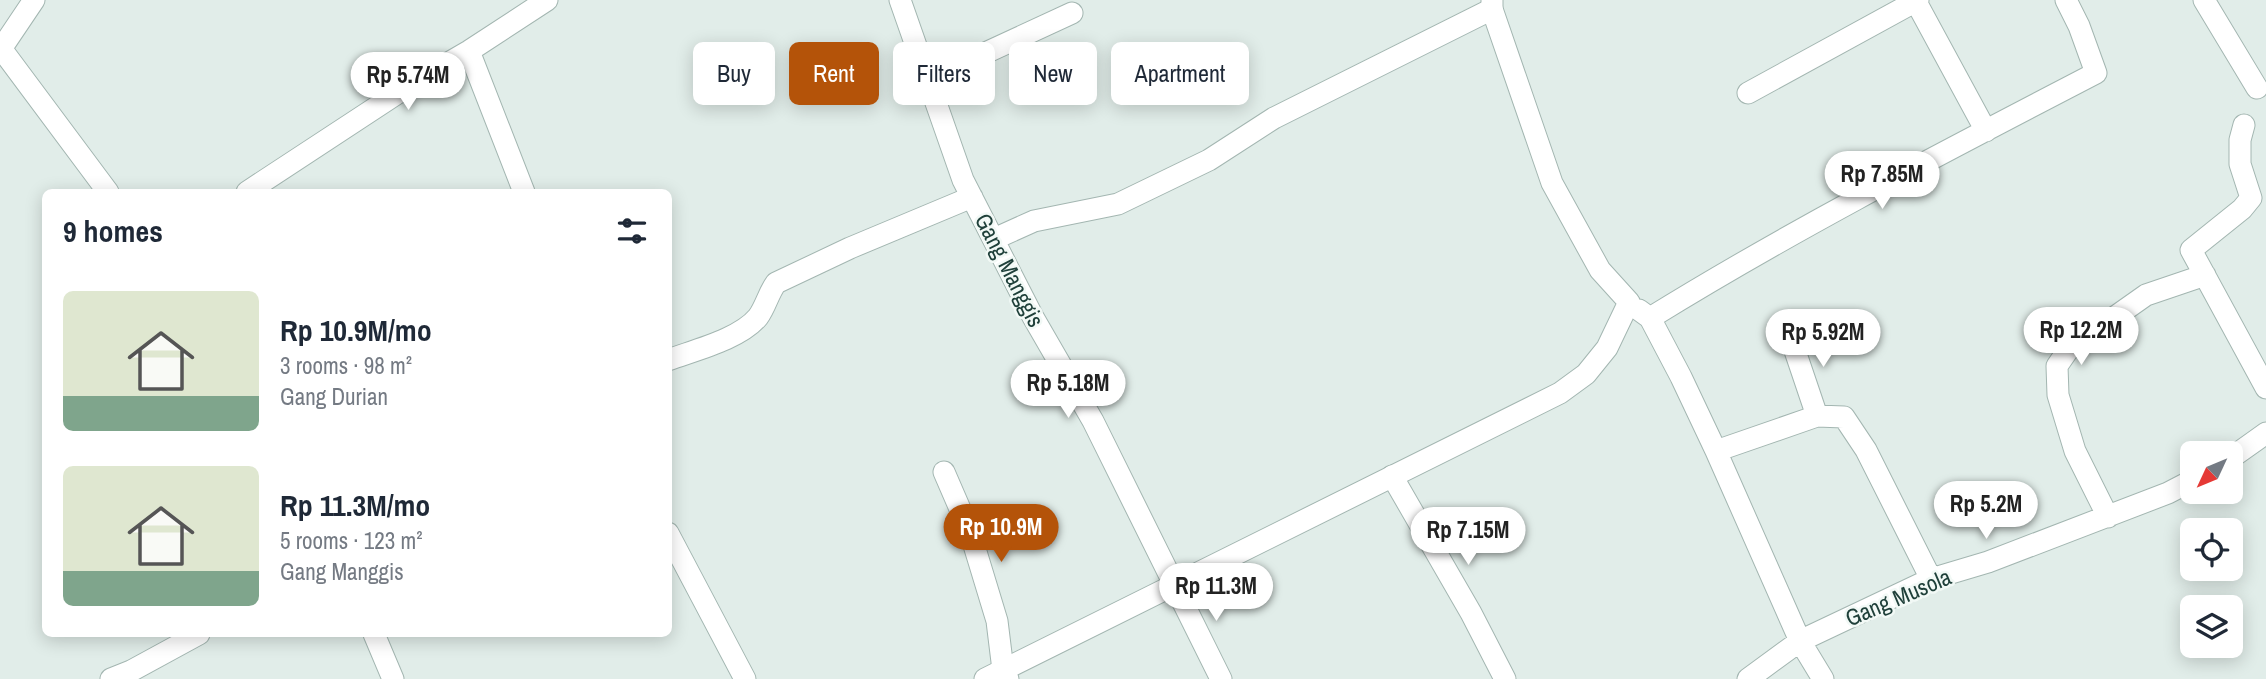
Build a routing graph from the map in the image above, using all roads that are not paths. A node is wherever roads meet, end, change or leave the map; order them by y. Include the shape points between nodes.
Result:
1 (34, 0) edge
2 (547, 0) edge
3 (900, 0) edge
4 (1916, 0) edge
5 (2066, 0) edge
6 (2204, 0) edge
7 (1492, 5) edge
8 (1072, 13) dead end
9 (914, 42) edge
10 (0, 49) edge
11 (995, 49) edge
12 (469, 51) junction
13 (2257, 88) dead end
14 (1748, 93) dead end
15 (936, 105) edge
16 (2244, 125) dead end
17 (1986, 131) junction
18 (106, 189) edge
19 (252, 189) edge
20 (523, 189) edge
21 (972, 197) junction
22 (994, 239) junction
23 (2205, 275) junction
24 (1629, 303) junction
25 (1650, 318) junction
26 (1790, 336) dead end
27 (672, 358) edge
28 (2266, 388) edge
29 (1817, 416) junction
30 (2266, 433) edge
31 (2244, 449) edge
32 (1716, 451) junction
33 (944, 472) dead end
34 (1392, 476) junction
35 (2180, 487) edge
36 (2108, 517) junction
37 (672, 541) edge
38 (1931, 579) junction
39 (1174, 585) junction
40 (194, 637) edge
41 (381, 637) edge
42 (1800, 641) junction
43 (133, 675) edge
44 (999, 676) edge
45 (111, 679) edge
46 (393, 679) edge
47 (745, 679) edge
48 (1221, 679) edge
49 (1505, 679) edge
50 (1748, 679) edge
51 (1823, 679) edge

1 - 10 street
2 - 12 street
3 - 9 street, Gang Manggis
4 - 14 street
4 - 17 street
5 - 17 street via 2096,73
6 - 13 street
7 - 22 street via 1274,118 1209,160 1118,204 1034,221
7 - 24 street via 1552,183 1600,270
8 - 11 street
10 - 18 street
12 - 19 street
12 - 20 street
15 - 21 street, Gang Manggis
16 - 23 street via 2240,164 2251,198 2192,250
17 - 25 street via 1714,278
21 - 22 street, Gang Manggis
21 - 27 street via 776,283 766,305 746,329
22 - 39 street, Gang Manggis via 1093,421
23 - 28 street
23 - 36 street via 2146,295 2068,350 2057,366 2057,395 2075,451
24 - 25 street
24 - 34 street via 1607,348 1586,374 1560,393
25 - 32 street
26 - 29 street
29 - 32 street
29 - 38 street via 1844,417 1866,450
30 - 31 street
32 - 42 street
33 - 44 street via 970,532 997,621
34 - 39 street
34 - 49 street
35 - 36 street, Gang Musola
36 - 38 street, Gang Musola
37 - 47 street
38 - 42 street, Gang Musola
39 - 44 street
39 - 48 street, Gang Manggis
40 - 43 street
41 - 46 street
42 - 50 street, Gang Musola
42 - 51 street
43 - 45 street

